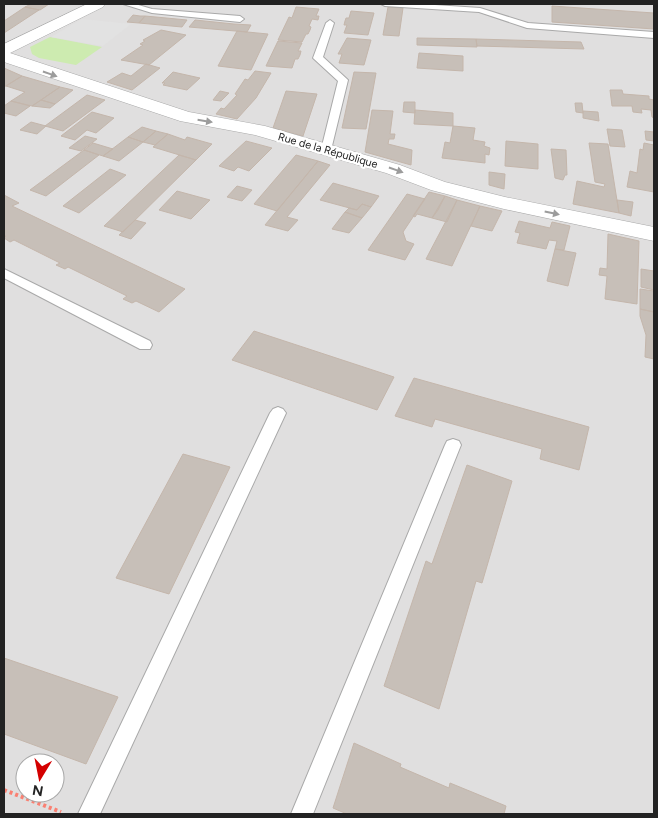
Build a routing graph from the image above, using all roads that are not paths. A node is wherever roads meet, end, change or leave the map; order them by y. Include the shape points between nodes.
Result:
1 (98, 4) edge
2 (145, 4) edge
3 (385, 4) edge
4 (131, 5) edge
5 (240, 19) dead end
6 (330, 24) dead end
7 (654, 35) edge
8 (4, 50) edge
9 (4, 57) edge
10 (326, 150) junction
11 (654, 234) edge
12 (4, 272) edge
13 (146, 345) dead end
14 (278, 413) dead end
15 (452, 445) dead end
16 (89, 814) edge
17 (302, 814) edge

1 - 8 street
2 - 4 lane
3 - 7 lane via 480,10 527,25
4 - 5 lane via 152,11
6 - 10 lane via 318,58 342,80
9 -> 10 street, Rue de la République via 186,118 258,130
10 -> 11 street, Rue de la République via 495,201
12 - 13 lane
14 - 16 lane
15 - 17 lane

